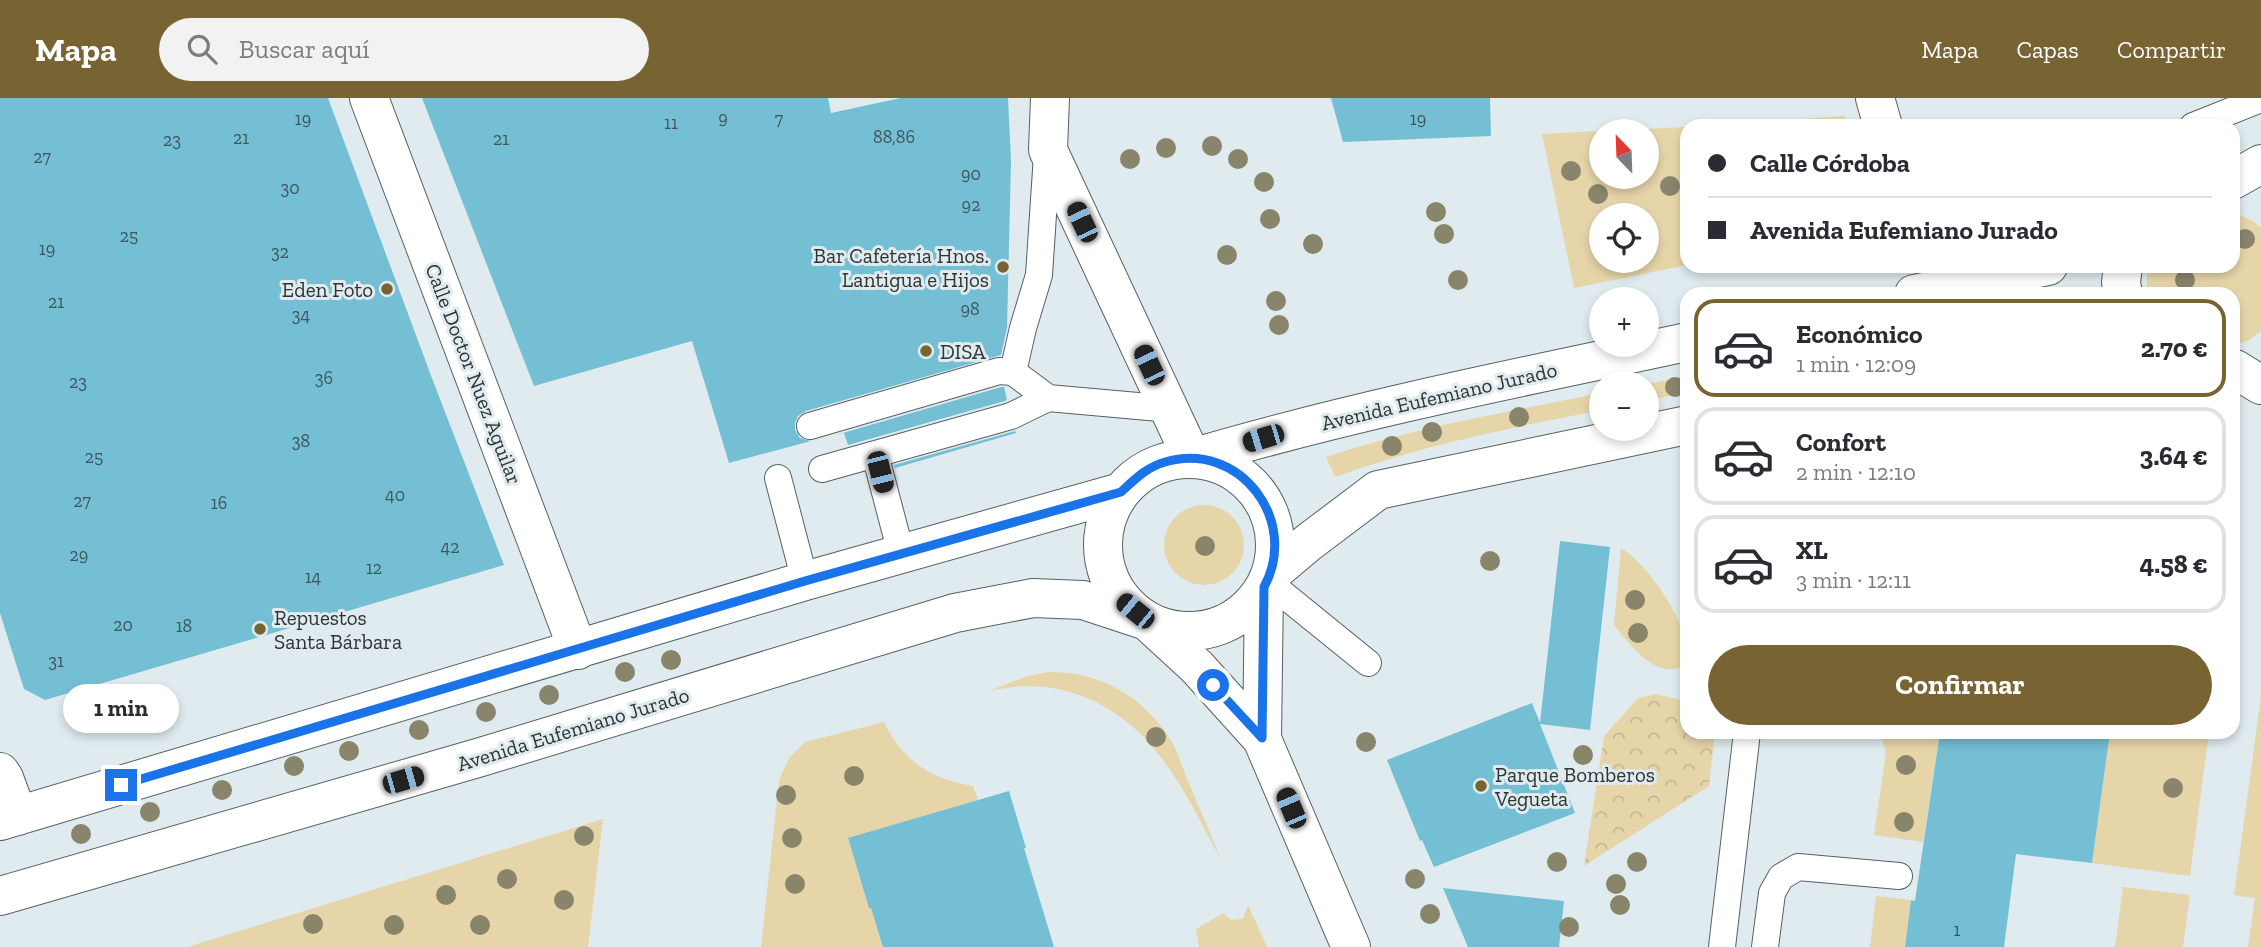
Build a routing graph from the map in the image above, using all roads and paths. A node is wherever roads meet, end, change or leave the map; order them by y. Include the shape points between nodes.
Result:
1 (369, 98) edge
2 (1050, 98) edge
3 (1875, 98) edge
4 (2261, 99) edge
5 (1881, 119) edge
6 (2211, 119) edge
7 (1048, 150) junction
8 (2261, 164) edge
9 (2240, 176) edge
10 (2240, 191) edge
11 (2261, 200) edge
12 (1992, 273) edge
13 (1942, 287) edge
14 (1680, 343) edge
15 (1013, 372) junction
16 (1048, 398) junction
17 (1171, 409) junction
18 (810, 426) dead end
19 (1680, 426) edge
20 (875, 454) junction
21 (1192, 458) junction
22 (822, 468) dead end
23 (778, 478) dead end
24 (1121, 492) junction
25 (901, 553) junction
26 (805, 581) junction
27 (1267, 581) junction
28 (1147, 621) junction
29 (578, 650) junction
30 (1368, 663) dead end
31 (1262, 738) junction
32 (1746, 739) edge
33 (0, 772) edge
34 (9, 819) edge
35 (1899, 876) dead end
36 (0, 896) edge
37 (1351, 947) edge
38 (1722, 947) edge
39 (1765, 947) edge

1 - 29 street, Calle Doctor Nuez Aguilar
2 - 7 street
3 - 5 street
4 - 6 lane
7 - 15 lane via 1039,275
7 - 17 street
8 - 9 street
10 - 11 street
12 - 13 street
14 - 21 street, Avenida Eufemiano Jurado via 1287,430
15 - 16 lane
15 - 18 lane via 999,371
16 - 17 lane
16 - 20 lane via 1011,416
17 - 21 street
19 - 27 street via 1378,490 1309,541
20 - 22 lane
20 - 25 lane
21 - 24 street via 1166,461 1141,473
21 - 27 street via 1219,463 1243,477 1261,496 1272,520 1276,548
23 - 26 lane
24 - 25 street
24 - 28 street via 1107,517 1102,548 1108,576 1124,602
25 - 26 street
26 - 29 street
27 - 28 street via 1247,609 1224,623 1199,630 1172,629
27 - 30 lane
27 - 31 street
28 - 31 street
28 - 36 street, Avenida Eufemiano Jurado via 1083,600 1033,598 956,613
29 - 34 street
31 - 37 street
32 - 38 lane
33 - 34 street
35 - 39 lane via 1798,867 1781,877 1772,893

